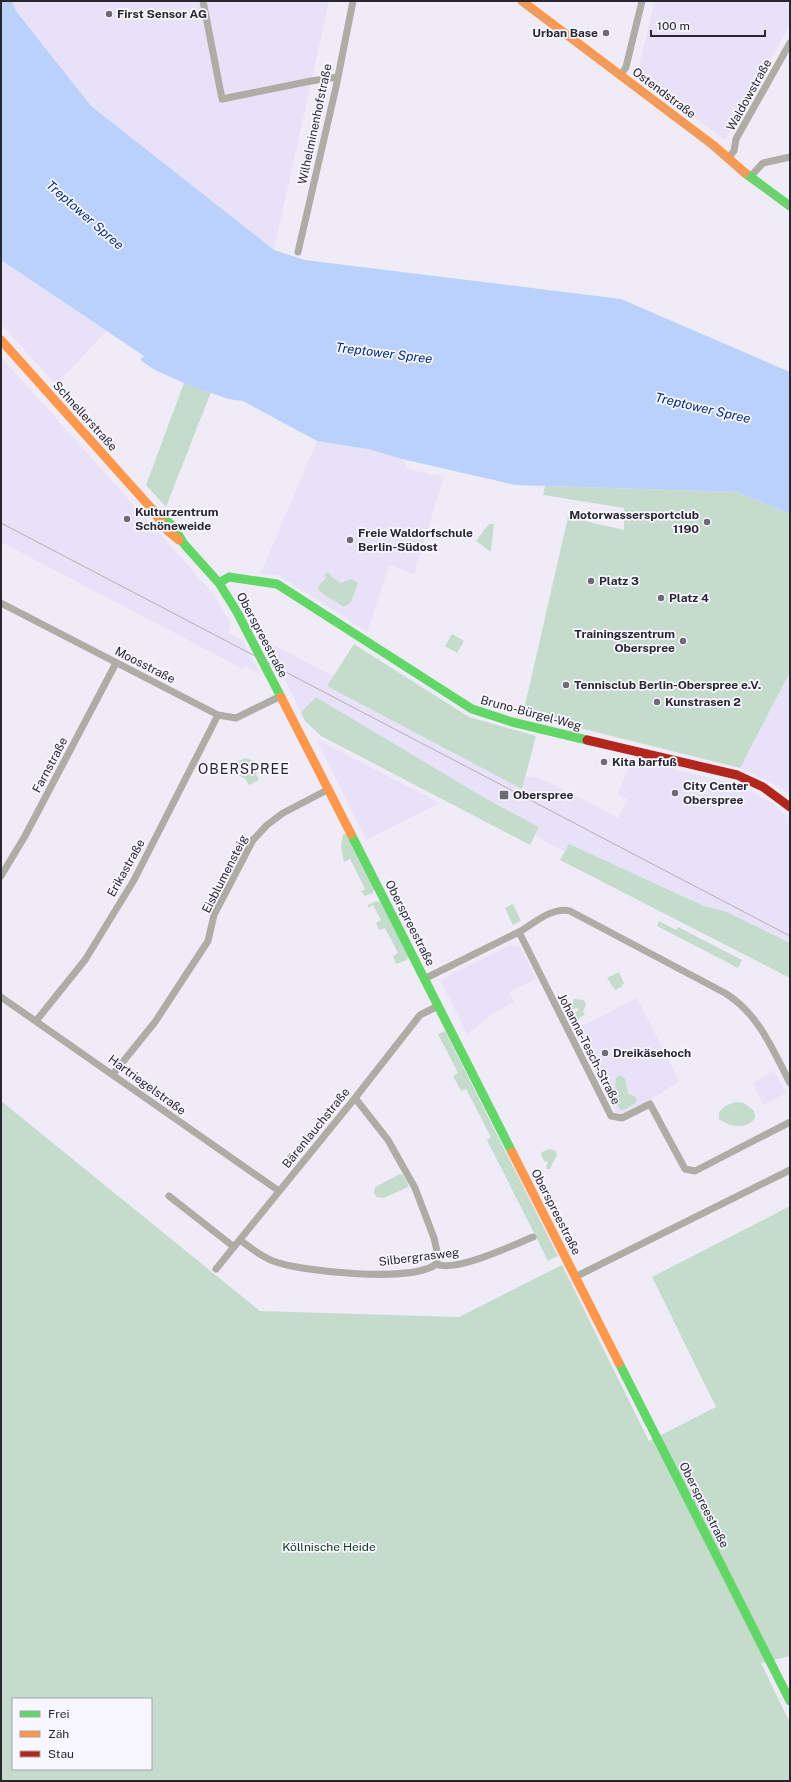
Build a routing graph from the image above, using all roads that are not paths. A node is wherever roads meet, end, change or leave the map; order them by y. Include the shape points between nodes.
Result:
1 (203, 1) edge
2 (353, 1) edge
3 (522, 1) edge
4 (642, 1) edge
5 (790, 43) edge
6 (620, 75) junction
7 (338, 77) junction
8 (790, 157) edge
9 (728, 158) junction
10 (750, 177) junction
11 (790, 206) edge
12 (298, 252) dead end
13 (1, 340) edge
14 (218, 583) junction
15 (1, 604) edge
16 (116, 663) junction
17 (281, 696) junction
18 (218, 715) junction
19 (329, 789) junction
20 (790, 807) edge
21 (1, 876) edge
22 (519, 932) junction
23 (424, 979) junction
24 (1, 997) edge
25 (438, 1006) junction
26 (36, 1021) junction
27 (113, 1074) junction
28 (790, 1084) edge
29 (355, 1098) junction
30 (790, 1122) edge
31 (790, 1170) edge
32 (279, 1191) junction
33 (169, 1196) dead end
34 (533, 1236) dead end
35 (240, 1240) junction
36 (234, 1247) junction
37 (436, 1264) junction
38 (216, 1269) dead end
39 (575, 1276) junction
40 (790, 1701) edge

1 - 7 street via 222,99
2 - 7 street, Wilhelminenhofstraße
3 - 6 main road, Ostendstraße
4 - 6 street via 626,67
5 - 9 street, Waldowstraße
6 - 9 main road, Ostendstraße
7 - 12 street, Wilhelminenhofstraße
8 - 10 street via 763,163
9 - 10 main road, Ostendstraße
10 - 11 main road, Ostendstraße
13 - 14 main road, Schnellerstraße via 151,508 168,532 184,544
14 - 17 main road, Oberspreestraße via 234,607
14 - 20 main road, Bruno-Bürgel-Weg via 229,577 277,584 472,709 512,722 737,775 763,787
15 - 16 street, Moosstraße
16 - 18 street, Moosstraße
16 - 21 street, Farnstraße via 25,836
17 - 18 street, Moosstraße via 236,718
17 - 19 main road, Oberspreestraße
18 - 26 street, Erikastraße via 134,880 85,960
19 - 23 main road, Oberspreestraße
19 - 27 street, Eisblumensteig via 282,813 253,840 214,915 208,941 155,1022
22 - 23 street
22 - 28 street via 564,909 725,993 743,1006 754,1019
22 - 30 street, Johanna-Tesch-Straße via 611,1116 622,1118 650,1104 685,1169 695,1171
23 - 25 main road, Oberspreestraße
24 - 26 street, Hartriegelstraße
25 - 29 street, Bärenlauchstraße via 420,1015
25 - 39 main road, Oberspreestraße
26 - 27 street, Hartriegelstraße
27 - 32 street, Hartriegelstraße
29 - 32 street, Bärenlauchstraße
29 - 37 street via 388,1140 415,1188 434,1238 438,1256
31 - 39 street
32 - 35 street, Bärenlauchstraße
33 - 36 street
34 - 37 street, Silbergrasweg via 471,1261 445,1267
35 - 36 street, Bärenlauchstraße
35 - 37 street, Silbergrasweg via 260,1256 274,1262 327,1272 386,1274 413,1271
36 - 38 street, Bärenlauchstraße
39 - 40 main road, Oberspreestraße

